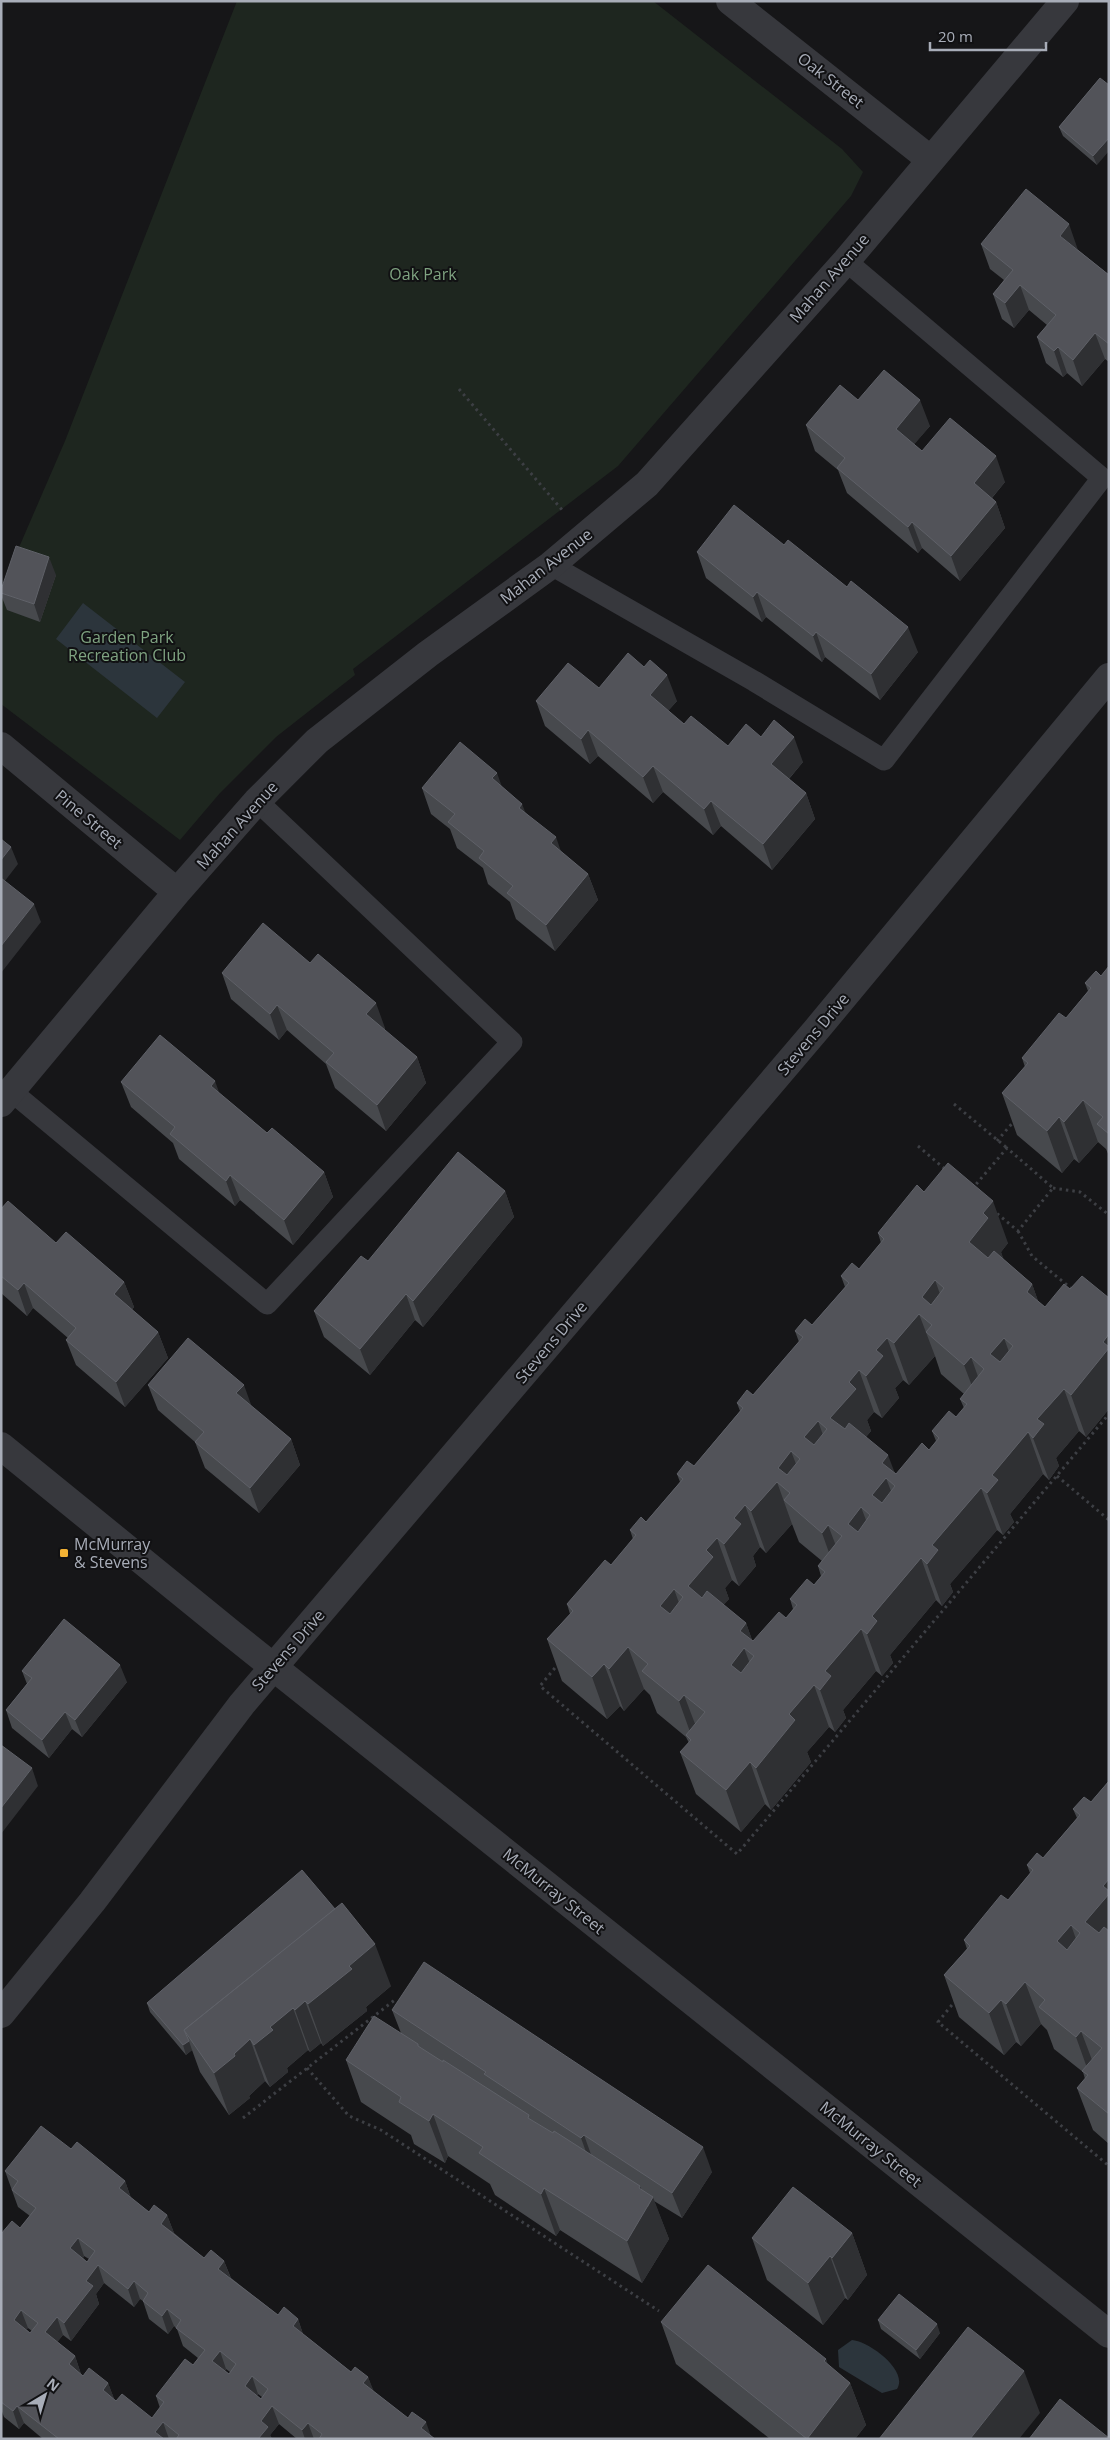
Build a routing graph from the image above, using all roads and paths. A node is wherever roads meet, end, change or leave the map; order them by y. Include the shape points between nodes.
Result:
1 (730, 1) edge
2 (1065, 1) edge
3 (931, 160) junction
4 (846, 261) junction
5 (459, 389) dead end
6 (564, 512) dead end
7 (551, 565) junction
8 (1109, 677) edge
9 (1, 746) edge
10 (257, 801) junction
11 (176, 892) junction
12 (6, 1097) edge
13 (954, 1104) dead end
14 (1016, 1119) edge
15 (997, 1141) junction
16 (918, 1146) dead end
17 (1007, 1148) junction
18 (947, 1171) edge
19 (966, 1187) edge
20 (1053, 1188) junction
21 (970, 1191) junction
22 (977, 1197) edge
23 (991, 1208) dead end
24 (1109, 1215) edge
25 (1018, 1231) junction
26 (1078, 1294) edge
27 (1109, 1414) edge
28 (1, 1446) edge
29 (1057, 1476) junction
30 (1109, 1520) edge
31 (565, 1656) edge
32 (274, 1668) junction
33 (396, 1999) dead end
34 (957, 1999) edge
35 (1, 2014) edge
36 (307, 2068) junction
37 (243, 2118) dead end
38 (1109, 2166) edge
39 (659, 2311) dead end
40 (1109, 2334) edge

1 - 3 street, Oak Street
2 - 3 street, Mahan Avenue
3 - 4 street, Mahan Avenue
4 - 7 street, Mahan Avenue via 647,484
4 - 7 lane via 1102,478 884,760
5 - 6 path
7 - 10 street, Mahan Avenue via 317,740
8 - 32 street, Stevens Drive via 817,1029
9 - 11 street, Pine Street
10 - 11 street, Mahan Avenue
10 - 12 lane via 512,1042 267,1304
11 - 12 street, Mahan Avenue
13 - 15 path
14 - 15 path
15 - 17 path
16 - 18 path
17 - 20 path
17 - 21 path
19 - 21 path
20 - 24 path via 1080,1192
20 - 25 path
21 - 22 path
23 - 25 path
25 - 26 path via 1032,1256
27 - 29 path
28 - 32 street, McMurray Street
29 - 30 path
29 - 31 path via 737,1854 540,1686
32 - 35 street, Stevens Drive via 242,1704 92,1902
32 - 40 street, McMurray Street
33 - 36 path
34 - 38 path via 938,2022
36 - 37 path
36 - 39 path via 349,2116 381,2130

